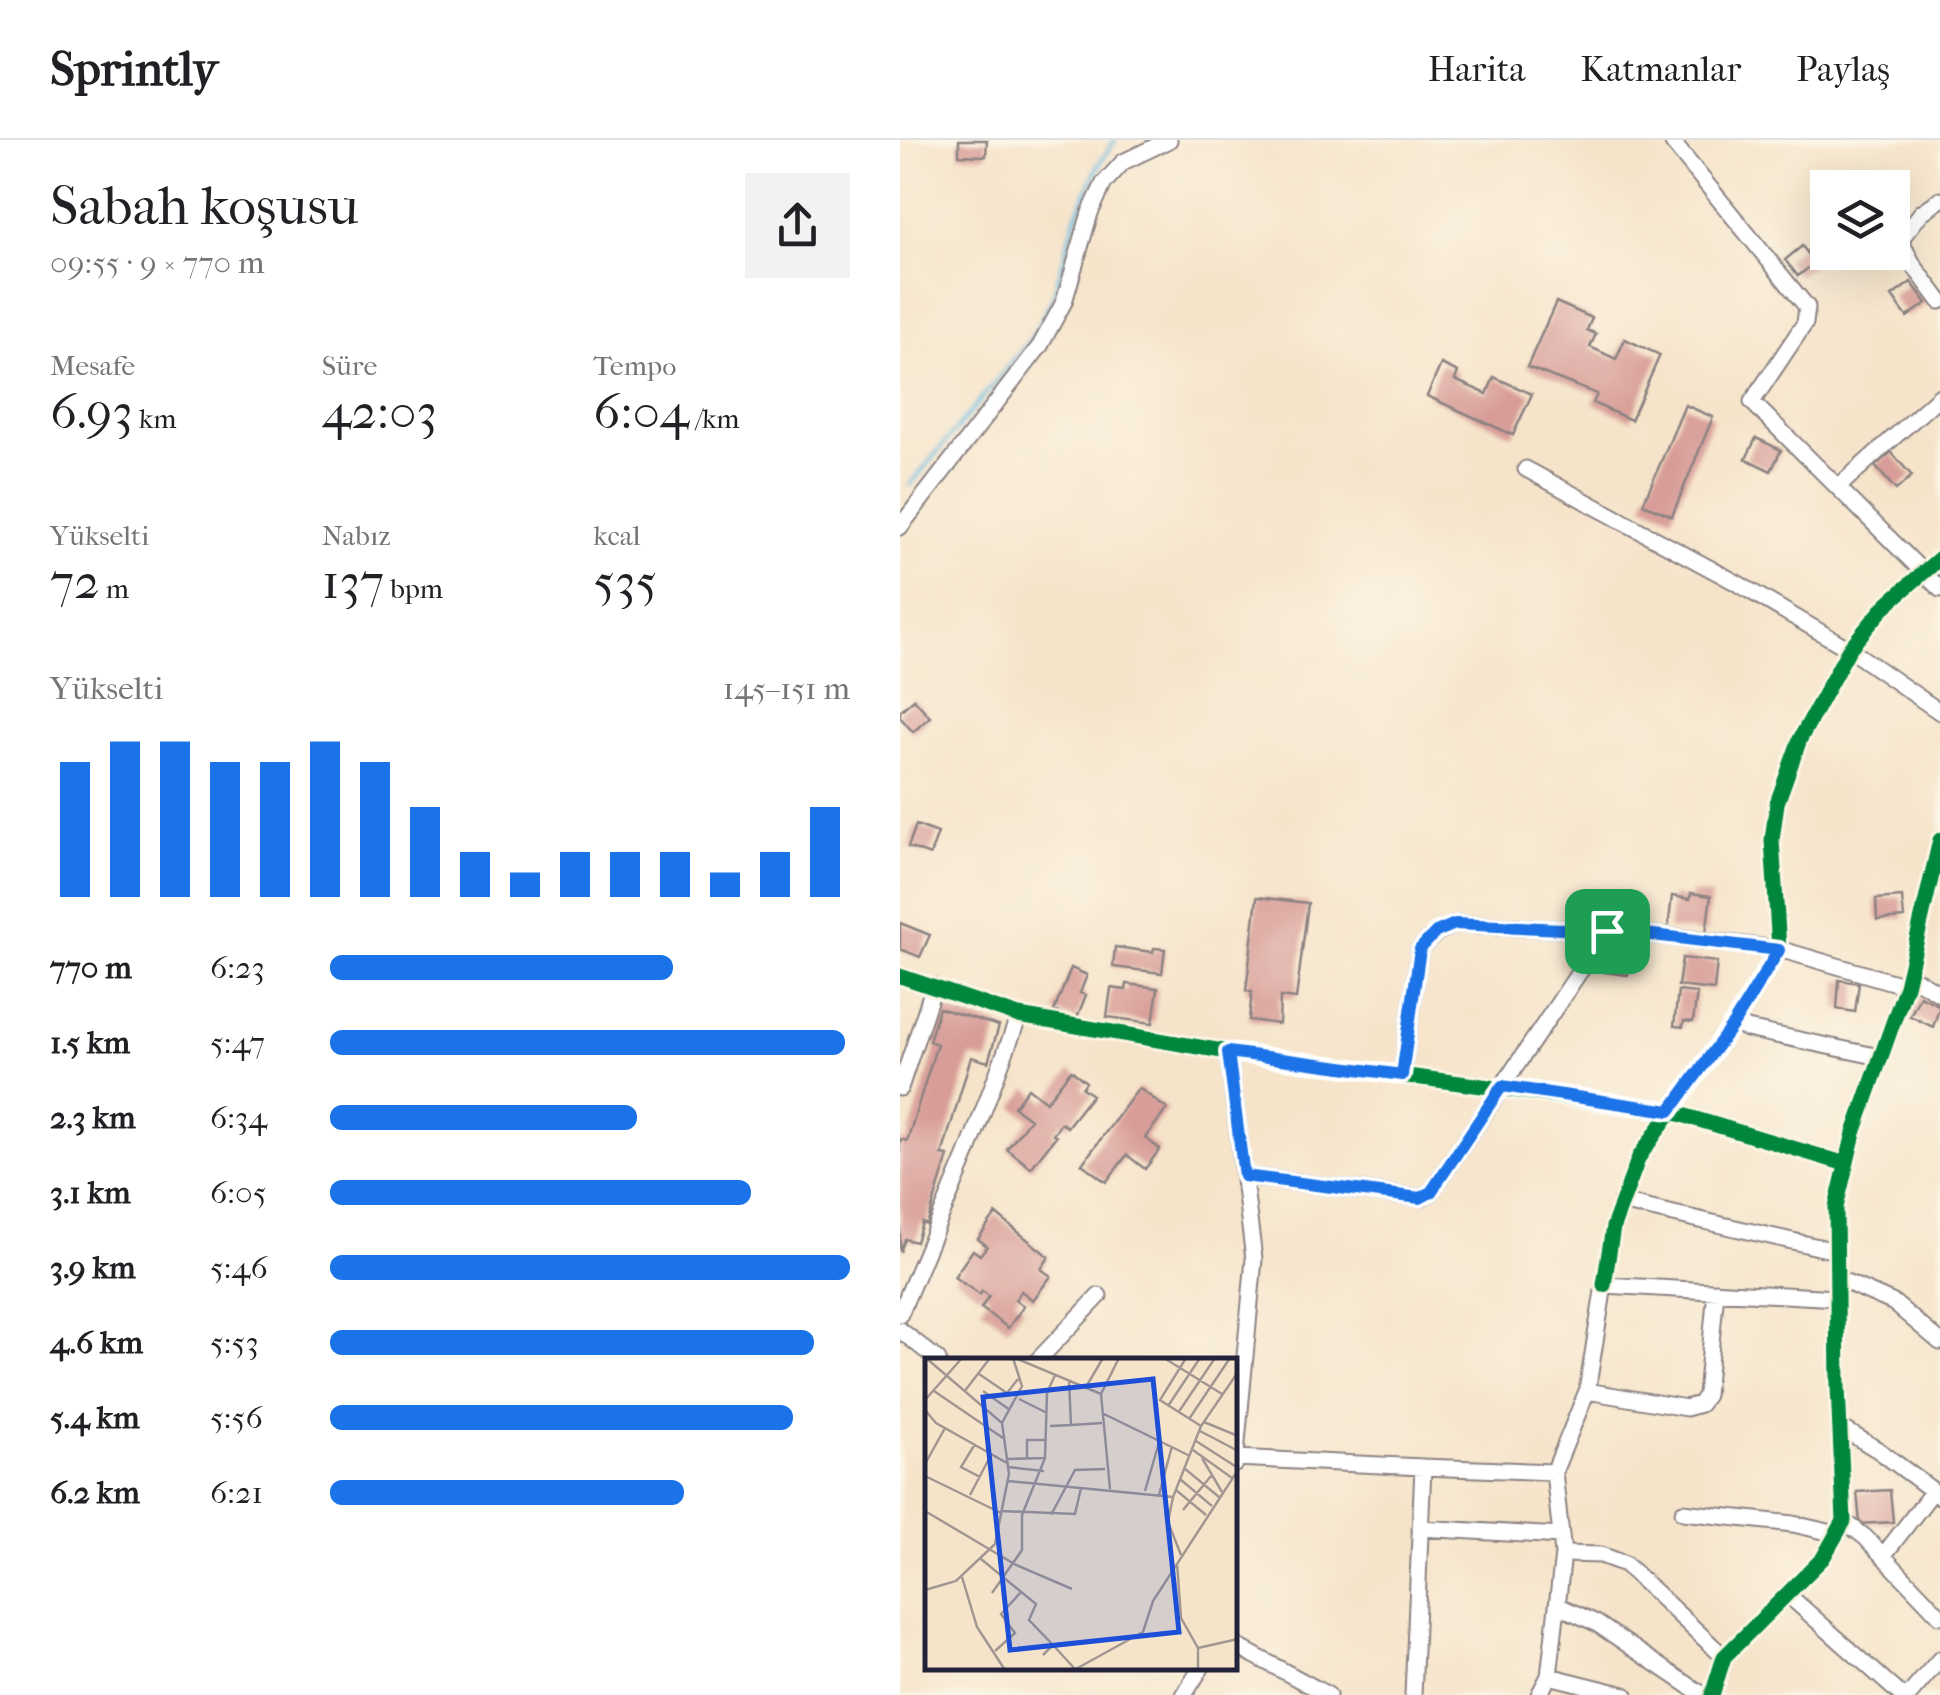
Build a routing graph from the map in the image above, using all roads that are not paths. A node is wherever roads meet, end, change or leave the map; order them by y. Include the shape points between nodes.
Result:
1 (1169, 140) edge
2 (1673, 141) edge
3 (1940, 200) edge
4 (1940, 301) edge
5 (1940, 396) edge
6 (1526, 468) dead end
7 (1838, 487) junction
8 (900, 526) edge
9 (1940, 558) edge
10 (1923, 573) junction
11 (1940, 590) edge
12 (1848, 649) junction
13 (1940, 712) edge
14 (1940, 840) edge
15 (1607, 931) junction
16 (1779, 950) junction
17 (900, 976) edge
18 (1907, 980) junction
19 (934, 986) junction
20 (1940, 994) edge
21 (1019, 1016) junction
22 (1734, 1023) junction
23 (1228, 1052) junction
24 (1880, 1057) junction
25 (1402, 1075) junction
26 (1502, 1086) junction
27 (900, 1088) edge
28 (1670, 1111) junction
29 (1846, 1164) junction
30 (1244, 1176) junction
31 (1621, 1202) junction
32 (1836, 1251) junction
33 (1836, 1278) junction
34 (1604, 1285) junction
35 (1716, 1291) junction
36 (1099, 1296) dead end
37 (1837, 1298) junction
38 (900, 1314) edge
39 (1940, 1317) edge
40 (900, 1330) edge
41 (1935, 1338) edge
42 (935, 1358) edge
43 (1040, 1358) edge
44 (1587, 1391) junction
45 (1840, 1427) junction
46 (1238, 1429) edge
47 (1238, 1461) edge
48 (1423, 1467) junction
49 (1554, 1472) junction
50 (1936, 1494) edge
51 (1683, 1512) dead end
52 (1420, 1528) junction
53 (1840, 1528) junction
54 (1561, 1536) junction
55 (1563, 1554) junction
56 (1883, 1556) junction
57 (1787, 1594) junction
58 (1557, 1605) junction
59 (1940, 1616) edge
60 (1238, 1647) edge
61 (1724, 1657) junction
62 (1940, 1659) edge
63 (1200, 1670) edge
64 (1549, 1676) junction
65 (1306, 1690) edge
66 (1184, 1695) edge
67 (1328, 1695) edge
68 (1413, 1695) edge
69 (1538, 1695) edge
70 (1625, 1695) edge
71 (1703, 1695) edge
72 (1712, 1695) edge
73 (1901, 1695) edge
74 (1909, 1695) edge

1 - 8 street via 1122,162 1104,183 1064,302 1040,346
2 - 7 street via 1806,307 1805,323 1752,402
3 - 4 street via 1900,240
5 - 7 street
6 - 12 street
7 - 10 street
9 - 10 street
10 - 11 street
10 - 12 street
12 - 13 street
12 - 16 street via 1800,739 1776,803
14 - 18 street
15 - 16 street
15 - 25 street via 1455,924 1436,932 1420,949
15 - 26 street
16 - 18 street
16 - 22 street
17 - 19 street
18 - 20 street
18 - 24 street
19 - 21 street
19 - 27 street
21 - 23 street
21 - 38 street
22 - 24 street
22 - 28 street
23 - 25 street
23 - 30 street
24 - 29 street
25 - 26 street
26 - 28 street
26 - 30 street via 1431,1192 1420,1198
28 - 29 street
28 - 31 street via 1639,1158
29 - 32 street via 1836,1206
30 - 46 street via 1254,1259
31 - 32 street
31 - 34 street
32 - 33 street
33 - 37 street
33 - 41 street via 1894,1304
34 - 35 street
34 - 44 street
35 - 37 street
35 - 44 street via 1700,1404 1686,1408
36 - 43 street
37 - 45 street
39 - 41 street
40 - 42 street
44 - 49 street
45 - 50 street
45 - 53 street
47 - 48 street
48 - 49 street
48 - 52 street
49 - 54 street
50 - 56 street
51 - 53 street
52 - 54 street
52 - 68 street
53 - 56 street
53 - 57 street via 1823,1558
54 - 55 street
55 - 58 street
55 - 61 street via 1626,1564
56 - 59 street
57 - 61 street
57 - 73 street
58 - 64 street
58 - 71 street via 1596,1623
60 - 65 street
61 - 72 street
62 - 74 street
63 - 66 street
64 - 69 street
64 - 70 street
65 - 67 street

